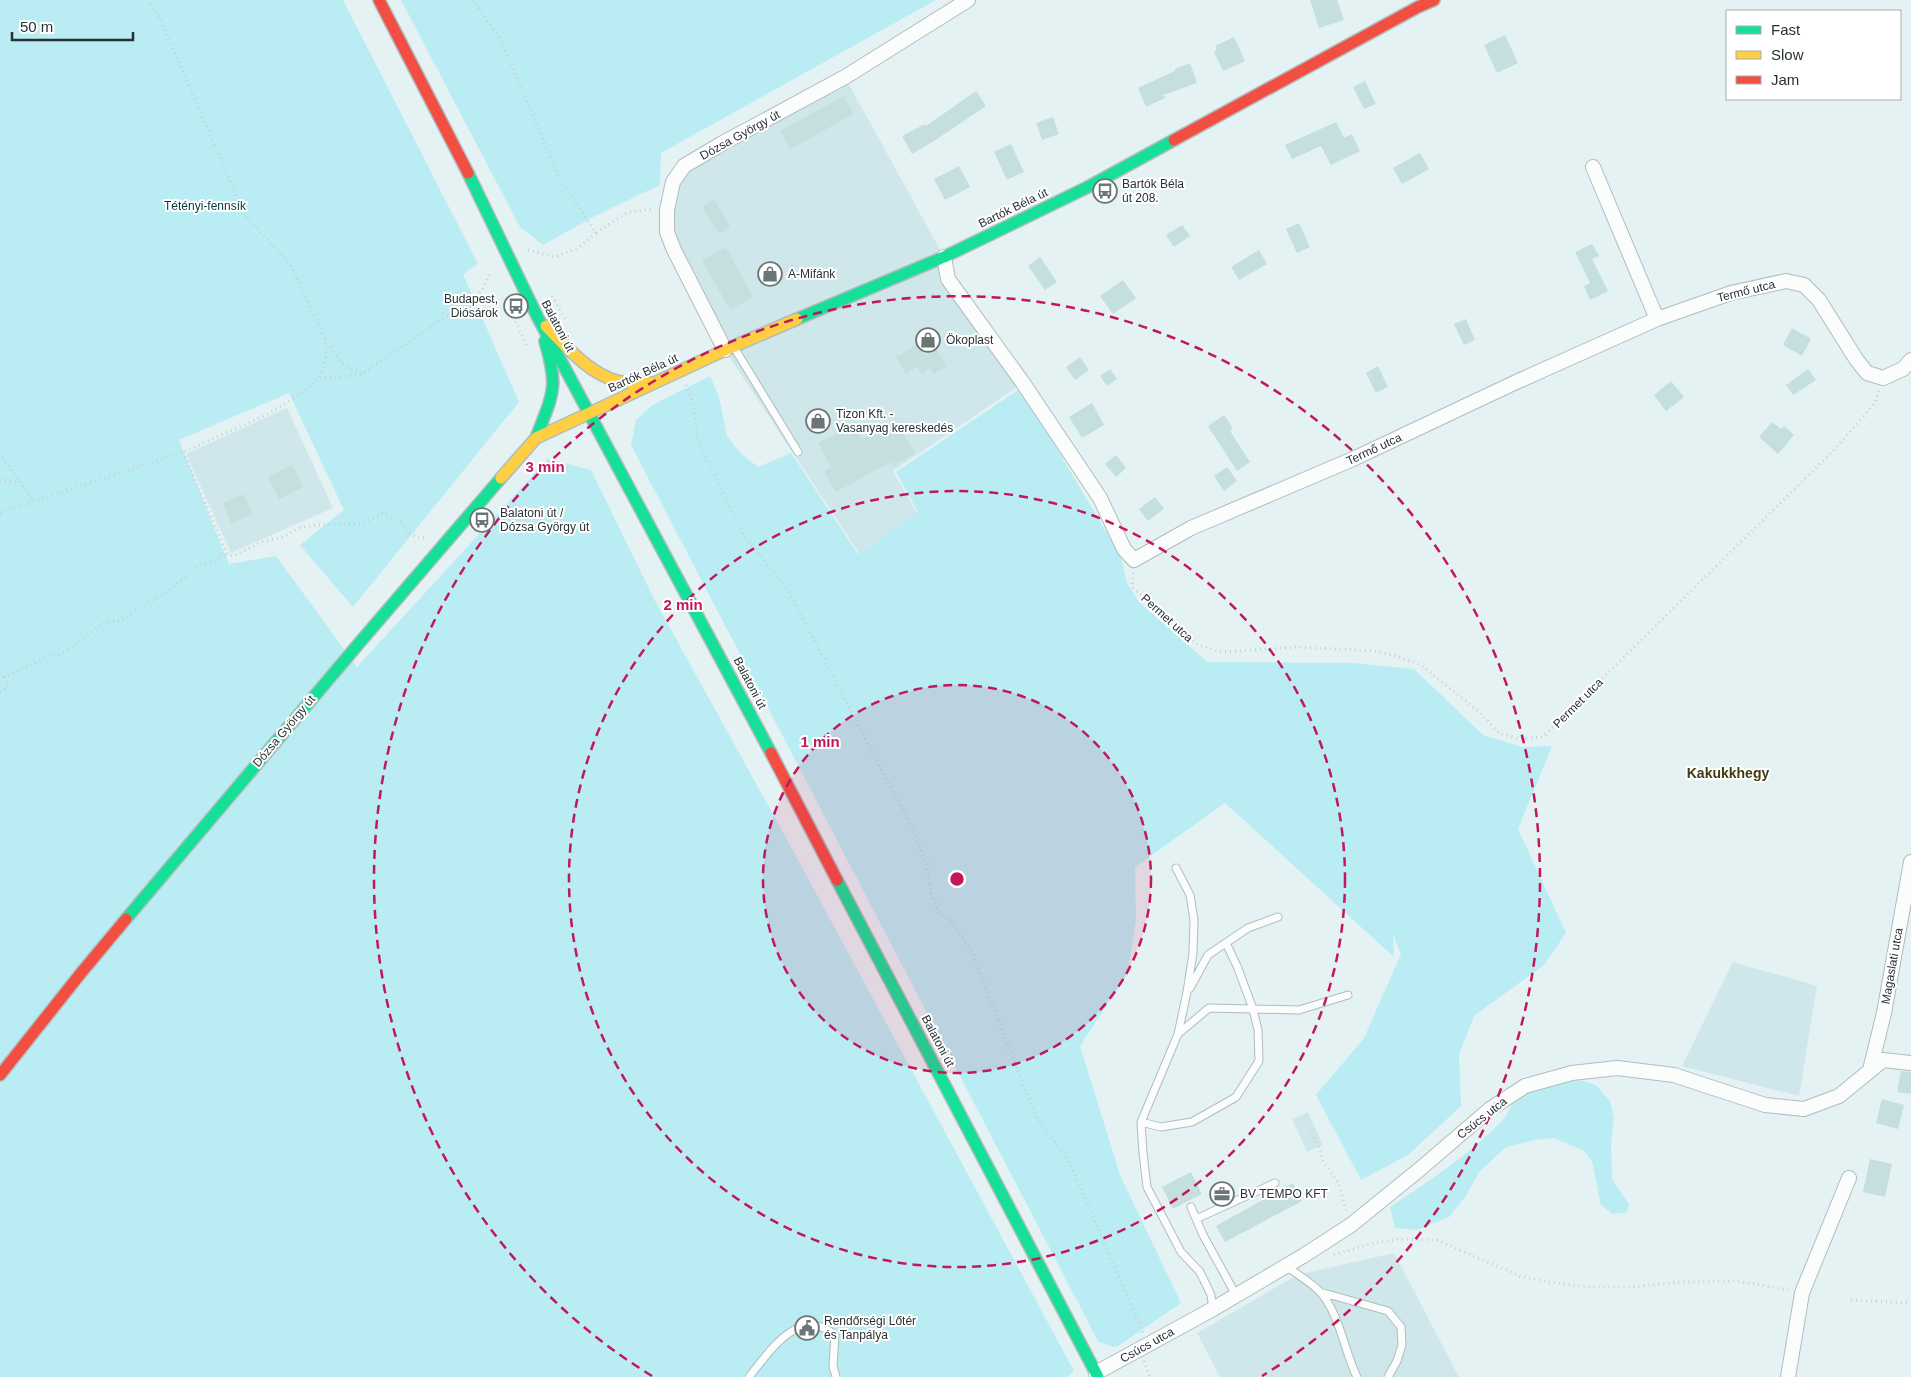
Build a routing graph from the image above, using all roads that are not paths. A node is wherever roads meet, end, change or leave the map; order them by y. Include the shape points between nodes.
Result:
1 (379, 0) edge
2 (968, 0) edge
3 (1434, 0) edge
4 (1592, 167) dead end
5 (944, 257) junction
6 (538, 318) junction
7 (1657, 319) junction
8 (729, 348) junction
9 (1911, 360) edge
10 (652, 383) junction
11 (590, 413) junction
12 (536, 438) junction
13 (798, 452) dead end
14 (1911, 862) edge
15 (1176, 868) dead end
16 (1278, 917) dead end
17 (1226, 942) junction
18 (1187, 992) junction
19 (1348, 995) dead end
20 (1253, 1009) junction
21 (1178, 1034) junction
22 (1911, 1063) edge
23 (1870, 1070) junction
24 (0, 1075) edge
25 (1142, 1122) junction
26 (1849, 1178) dead end
27 (1275, 1182) dead end
28 (1191, 1208) dead end
29 (1196, 1219) junction
30 (1285, 1266) junction
31 (1320, 1292) junction
32 (1236, 1296) junction
33 (1213, 1309) junction
34 (1095, 1376) edge
35 (750, 1377) edge
36 (836, 1377) edge
37 (1357, 1377) edge
38 (1388, 1377) edge
39 (1788, 1377) edge

1 - 6 street, Balatoni út
2 - 8 street, Dózsa György út via 845,77 684,166 673,182 667,210 667,232
3 - 5 street, Bartók Béla út via 1088,187
4 - 7 street
5 - 7 street, Termő utca via 948,279 1100,498 1124,549 1134,560 1191,528 1353,459
5 - 8 street, Bartók Béla út
6 - 10 street via 591,368 618,381
6 - 11 street, Balatoni út
6 - 12 street via 554,384
7 - 9 street, Termő utca via 1730,293 1786,281 1804,285 1819,300 1867,373 1883,378 1903,369
8 - 10 street, Bartók Béla út
8 - 13 lane
10 - 11 street, Bartók Béla út
11 - 12 street, Dózsa György út
11 - 34 street, Balatoni út
12 - 24 street, Dózsa György út via 81,973
14 - 23 street, Magaslati utca via 1884,1013
15 - 18 lane via 1190,895 1194,920
16 - 17 lane via 1248,928
17 - 18 lane via 1208,955
17 - 20 lane
18 - 21 lane
19 - 20 lane via 1299,1010
20 - 21 lane via 1209,1008
20 - 25 lane via 1258,1030 1259,1061 1236,1097 1192,1122 1161,1127
21 - 25 lane
22 - 23 street, Csúcs utca via 1883,1060
23 - 30 street, Csúcs utca via 1839,1096 1804,1109 1765,1105 1674,1075 1617,1068 1572,1073 1525,1086 1490,1109 1351,1225
25 - 33 lane via 1147,1187 1181,1252 1200,1272 1211,1295
26 - 39 street via 1802,1293
27 - 29 lane
28 - 29 lane
29 - 32 lane
30 - 31 lane
30 - 32 street, Csúcs utca
31 - 37 lane via 1338,1321
31 - 38 lane via 1388,1311 1401,1327 1402,1345
32 - 33 street, Csúcs utca
33 - 34 street, Csúcs utca
35 - 36 lane via 786,1333 809,1325 825,1327 835,1336 833,1366

